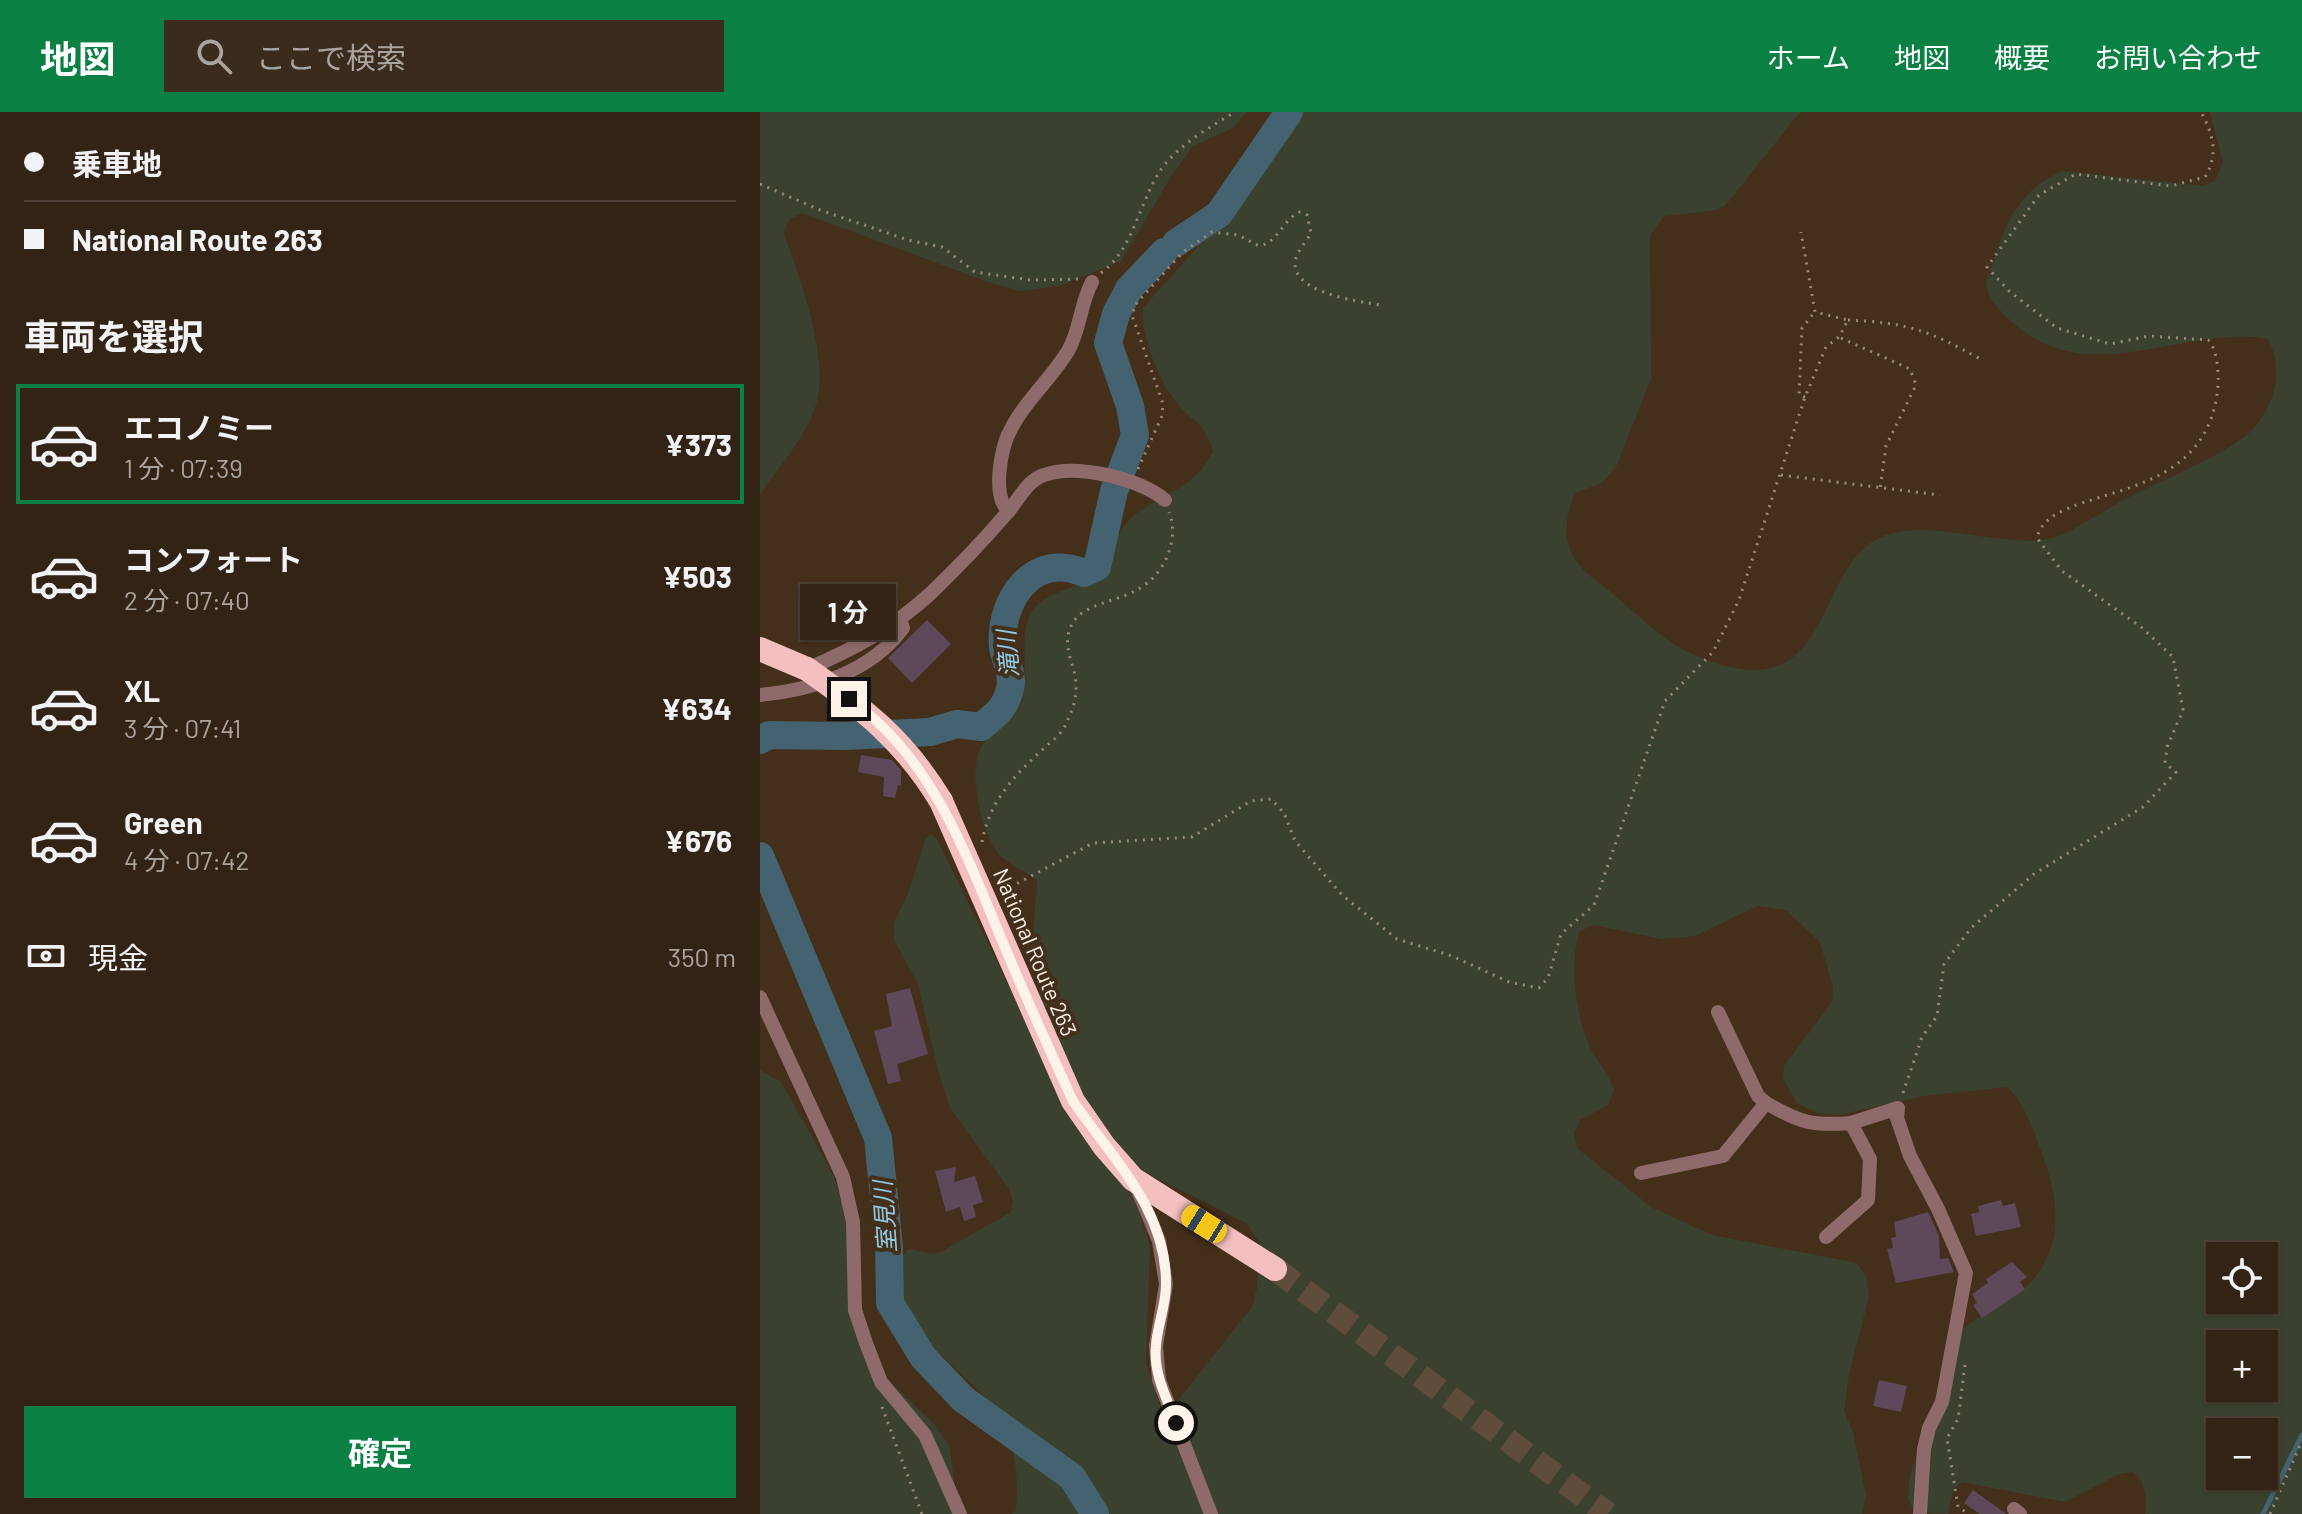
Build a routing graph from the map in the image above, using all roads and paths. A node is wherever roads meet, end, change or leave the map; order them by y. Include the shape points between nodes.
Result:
1 (1235, 112) edge
2 (2201, 112) edge
3 (760, 184) edge
4 (1801, 232) dead end
5 (1092, 282) junction
6 (1380, 305) dead end
7 (1815, 312) junction
8 (1848, 320) junction
9 (1839, 337) junction
10 (1982, 360) dead end
11 (1805, 397) junction
12 (1781, 475) junction
13 (1132, 481) junction
14 (1880, 489) junction
15 (1940, 495) dead end
16 (1165, 500) joint
17 (1009, 511) junction
18 (900, 620) junction
19 (760, 649) edge
20 (807, 669) junction
21 (760, 695) edge
22 (971, 865) junction
23 (985, 900) junction
24 (760, 997) edge
25 (1718, 1012) dead end
26 (1766, 1103) junction
27 (1898, 1108) junction
28 (1851, 1123) junction
29 (1641, 1173) dead end
30 (1133, 1179) junction
31 (1826, 1237) dead end
32 (1275, 1269) tunnel mouth
33 (1963, 1358) dead end
34 (882, 1407) dead end
35 (2302, 1441) edge
36 (962, 1512) edge
37 (922, 1514) edge
38 (1211, 1514) edge
39 (1920, 1514) edge
40 (1969, 1514) edge
41 (2270, 1514) edge

1 - 5 path via 1194,138 1163,167 1114,264
2 - 27 path via 2215,146 2205,177 2171,186 2076,174 2039,195 1987,267 2057,328 2110,344 2149,336 2213,344 2219,381 2216,404 2193,451 2177,466 2120,494 2055,511 2037,538 2062,571 2141,627 2173,657 2183,710 2165,763 2176,772 2143,807 2034,874 1971,928 1944,964 1937,1016 1922,1037
3 - 5 path via 820,210 942,247 975,272
4 - 7 path
5 - 17 street via 1082,299 1070,348 1009,432 998,490 1000,504
6 - 13 path via 1317,290 1300,279 1296,256 1312,223 1300,212 1271,244 1259,246 1238,235 1212,232 1183,252 1134,306 1133,318 1163,404
7 - 8 path
7 - 11 path via 1802,328 1799,395
8 - 9 path
8 - 10 path via 1903,323
9 - 11 path via 1826,347
9 - 14 path via 1910,369 1916,385 1886,446
11 - 12 path
12 - 14 path
12 - 23 path via 1739,600 1713,652 1665,701 1594,905 1561,934 1548,978 1539,988 1509,982 1397,939 1342,895 1295,841 1284,813 1271,799 1251,801 1192,837 1093,843
13 - 16 street
13 - 17 street via 1072,471 1044,474 1028,484
14 - 15 path
16 - 22 path via 1172,521 1171,548 1157,578 1084,612 1071,626 1066,647 1077,684 1074,705 1063,730 1007,784
17 - 18 street
18 - 20 street via 870,641
18 - 21 street via 903,628 895,640 848,674
19 - 20 highway, National Route 263
20 - 22 highway, National Route 263, bridge via 870,713 918,765
22 - 23 highway, National Route 263
23 - 30 highway, National Route 263 via 1073,1101
24 - 36 street via 843,1177 853,1222 855,1310 881,1382 925,1435
25 - 26 street
26 - 28 street via 1814,1126
26 - 29 street via 1723,1156
27 - 28 street
27 - 39 street via 1910,1156 1966,1273 1942,1402 1924,1449
28 - 31 street via 1870,1159 1868,1200
30 - 32 highway, National Route 263
30 - 38 street via 1159,1241 1166,1284 1156,1346 1159,1380
33 - 40 path via 1958,1419 1947,1438 1947,1454 1958,1507
34 - 37 path
35 - 41 path

